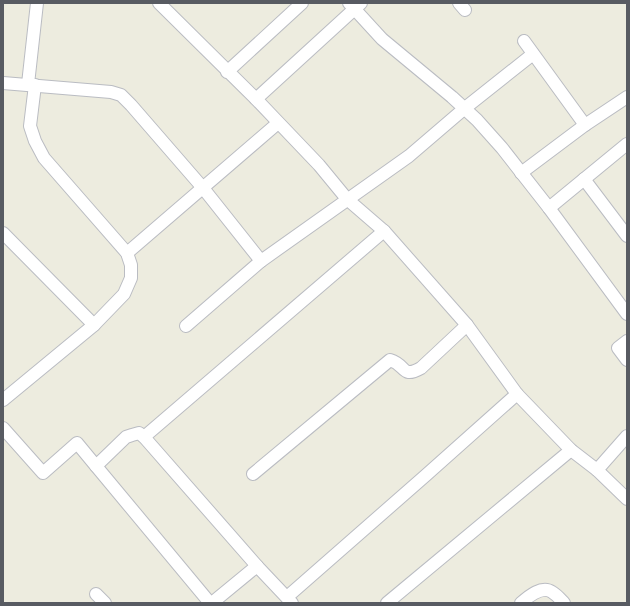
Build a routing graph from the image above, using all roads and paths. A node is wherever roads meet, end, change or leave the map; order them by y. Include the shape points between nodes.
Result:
1 (37, 3) edge
2 (159, 3) edge
3 (302, 3) edge
4 (355, 5) edge
5 (524, 41) dead end
6 (532, 54) junction
7 (227, 72) junction
8 (3, 83) edge
9 (31, 85) junction
10 (627, 97) edge
11 (256, 99) junction
12 (465, 108) junction
13 (278, 123) junction
14 (585, 125) junction
15 (627, 144) edge
16 (521, 173) junction
17 (584, 179) junction
18 (203, 188) junction
19 (347, 199) junction
20 (549, 208) junction
21 (384, 231) junction
22 (3, 233) edge
23 (627, 236) edge
24 (127, 253) junction
25 (261, 261) junction
26 (627, 314) edge
27 (94, 325) junction
28 (467, 325) junction
29 (186, 326) dead end
30 (627, 341) edge
31 (627, 360) edge
32 (517, 394) junction
33 (3, 400) edge
34 (3, 428) edge
35 (627, 436) edge
36 (144, 437) junction
37 (571, 450) junction
38 (96, 466) junction
39 (597, 470) junction
40 (253, 474) dead end
41 (627, 499) edge
42 (257, 566) junction
43 (290, 600) edge
44 (211, 603) edge
45 (387, 603) edge
46 (521, 603) edge
47 (564, 603) edge

1 - 9 street
2 - 7 street
3 - 7 street
4 - 11 street
4 - 12 street via 382,39
5 - 6 street
6 - 12 street
6 - 14 street
7 - 11 street
8 - 9 street
9 - 18 street via 121,95
9 - 24 street via 30,126 34,141 44,158
10 - 14 street
11 - 13 street
12 - 16 street
12 - 19 street via 409,156
13 - 18 street
13 - 19 street via 319,165
14 - 16 street
15 - 17 street
16 - 20 street
17 - 20 street
17 - 23 street
18 - 24 street
18 - 25 street
19 - 21 street
19 - 25 street
20 - 26 street
21 - 28 street
21 - 36 street
22 - 27 street
24 - 27 street via 131,265 131,278 124,294
25 - 29 street
27 - 33 street
28 - 32 street
28 - 40 street via 413,373 390,360
30 - 31 street via 618,348
32 - 37 street
32 - 43 street
34 - 38 street via 43,473 77,443
35 - 39 street
36 - 38 street via 139,433 126,437
36 - 42 street
37 - 39 street
37 - 45 street
38 - 44 street
39 - 41 street
42 - 43 street
42 - 44 street
46 - 47 street via 545,589

